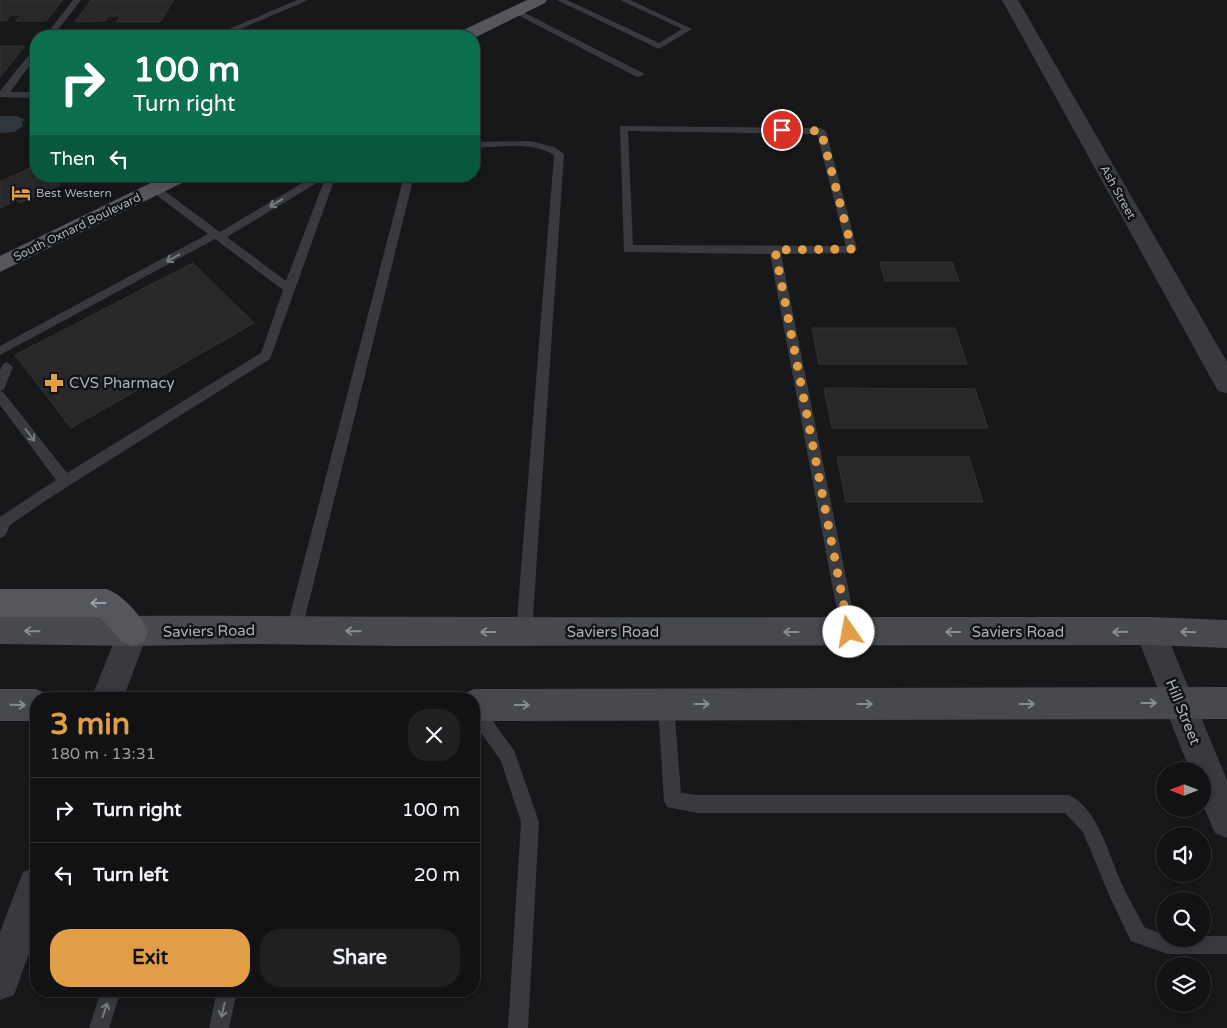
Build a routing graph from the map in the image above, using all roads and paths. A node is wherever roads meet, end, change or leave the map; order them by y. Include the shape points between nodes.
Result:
1 (77, 0) edge
2 (304, 0) edge
3 (538, 0) edge
4 (561, 0) edge
5 (624, 0) edge
6 (1010, 0) edge
7 (517, 11) junction
8 (54, 30) edge
9 (232, 30) edge
10 (477, 30) edge
11 (30, 59) edge
12 (640, 75) dead end
13 (1, 94) edge
14 (30, 95) edge
15 (480, 145) edge
16 (169, 182) edge
17 (311, 182) edge
18 (329, 182) edge
19 (407, 182) edge
20 (155, 189) junction
21 (217, 236) junction
22 (775, 250) junction
23 (0, 265) edge
24 (289, 289) junction
25 (26, 337) junction
26 (16, 351) dead end
27 (0, 352) edge
28 (6, 367) dead end
29 (1227, 384) edge
30 (0, 386) edge
31 (0, 396) edge
32 (65, 481) junction
33 (2, 522) edge
34 (0, 603) edge
35 (0, 630) edge
36 (294, 630) junction
37 (133, 632) junction
38 (524, 632) junction
39 (849, 632) junction
40 (1150, 632) junction
41 (1227, 634) edge
42 (110, 692) edge
43 (666, 704) junction
44 (1179, 704) junction
45 (1227, 704) edge
46 (0, 705) edge
47 (30, 705) edge
48 (480, 705) edge
49 (480, 718) edge
50 (1227, 821) edge
51 (30, 901) edge
52 (1227, 945) edge
53 (0, 981) edge
54 (109, 997) edge
55 (226, 997) edge
56 (99, 1028) edge
57 (219, 1028) edge
58 (518, 1028) edge

1 - 8 lane
2 - 9 lane
3 - 7 main road
4 - 5 lane via 659,46 688,29
6 - 29 street, Ash Street
7 - 10 main road
7 - 12 lane
11 - 13 lane
13 - 14 lane
15 - 38 lane via 532,144 551,148 559,154
16 - 20 main road, South Oxnard Boulevard
17 -> 21 lane
24 -> 18 lane
19 - 36 lane
20 - 21 lane
20 - 23 main road, South Oxnard Boulevard
21 - 24 lane
21 -> 25 lane
22 - 22 lane via 628,249 623,128 821,131 852,249
22 - 39 lane
24 - 32 lane via 266,356
25 - 26 lane
25 - 27 lane
28 - 30 lane
31 -> 32 lane
32 - 33 lane
37 -> 34 main road via 107,603
37 -> 35 main road, Saviers Road
36 - 37 main road, Saviers Road
38 -> 36 main road, Saviers Road
37 - 42 street
39 -> 38 main road, Saviers Road
40 -> 39 main road, Saviers Road
41 -> 40 main road, Saviers Road
40 - 44 street, Hill Street
43 -> 44 main road
48 -> 43 main road
43 - 52 lane via 673,801 698,804 1069,804 1089,826 1138,934 1168,945
44 - 45 main road
44 - 50 street, Hill Street
46 -> 47 main road
49 - 58 lane via 508,756 530,822
51 - 53 street
56 -> 54 lane
55 -> 57 lane

